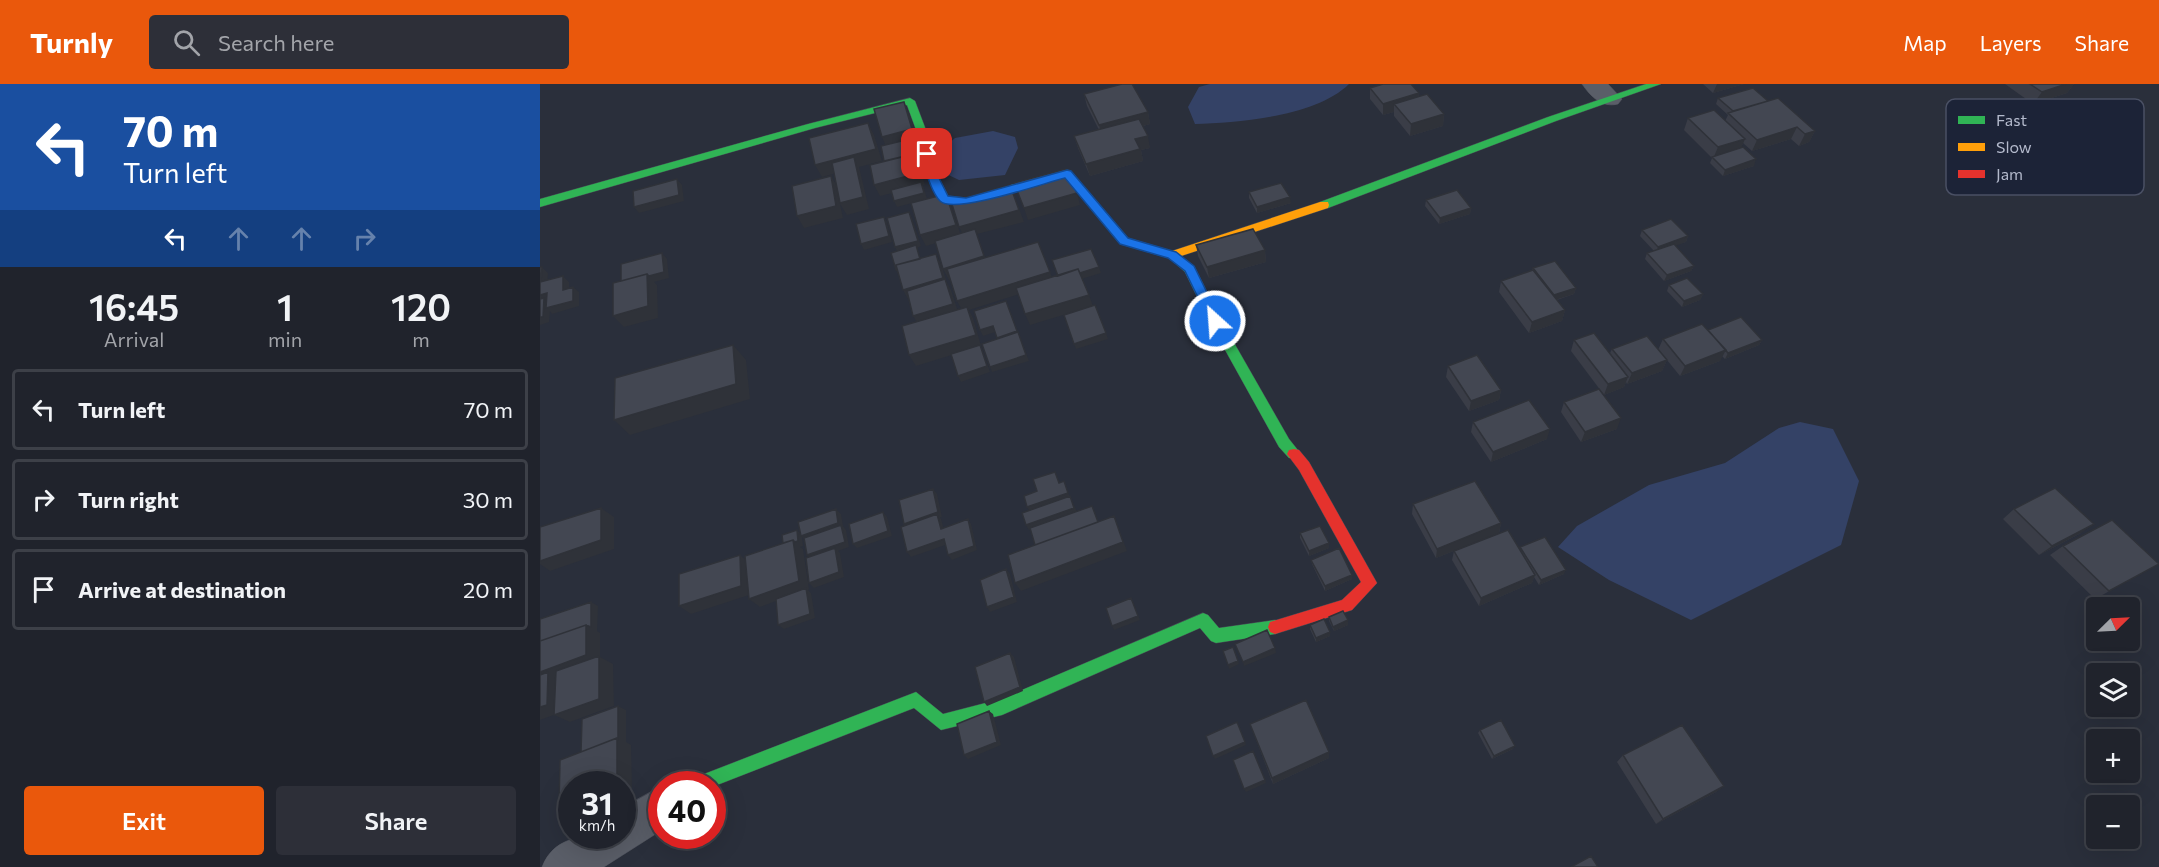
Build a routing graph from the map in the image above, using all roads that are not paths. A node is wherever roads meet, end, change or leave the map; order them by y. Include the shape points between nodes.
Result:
1 (1656, 84) edge
2 (1602, 92) edge
3 (540, 203) edge
4 (1172, 255) junction
5 (726, 774) edge
6 (595, 849) edge
7 (563, 867) edge

1 - 2 street
2 - 4 street via 1552,119 1358,194
3 - 4 street via 910,101 924,138 930,170 944,200 966,202 1067,174 1124,241
4 - 5 street via 1190,269 1279,433 1304,466 1370,583 1347,605 1272,628 1216,636 1203,620 1002,707 941,722 916,700
6 - 7 street

